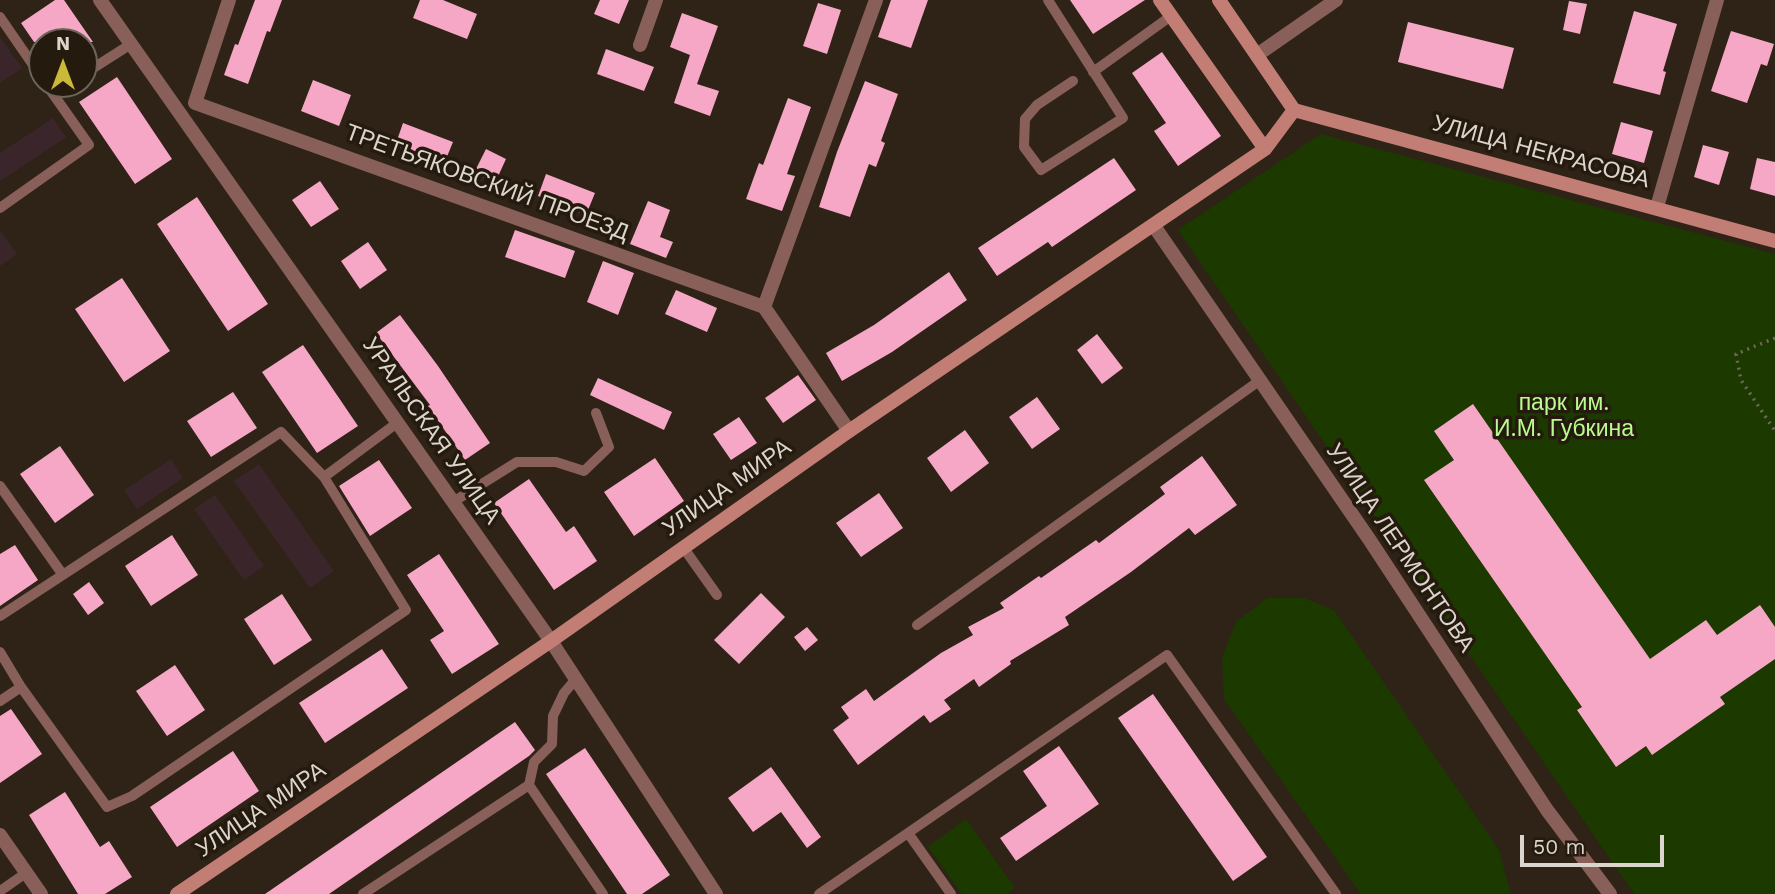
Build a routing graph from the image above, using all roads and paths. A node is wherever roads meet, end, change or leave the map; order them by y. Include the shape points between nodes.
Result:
1 (100, 0) edge
2 (656, 0) edge
3 (876, 0) edge
4 (1048, 0) edge
5 (1160, 0) edge
6 (1219, 0) edge
7 (1336, 0) edge
8 (1717, 0) edge
9 (228, 1) edge
10 (1171, 16) junction
11 (0, 17) edge
12 (131, 44) junction
13 (640, 45) dead end
14 (1257, 55) junction
15 (28, 58) edge
16 (98, 65) edge
17 (1093, 72) junction
18 (1073, 81) dead end
19 (56, 98) edge
20 (195, 103) junction
21 (1294, 110) junction
22 (180, 113) junction
23 (1265, 149) junction
24 (1657, 207) junction
25 (0, 208) edge
26 (1154, 226) junction
27 (1775, 241) edge
28 (764, 307) junction
29 (1775, 338) edge
30 (1259, 381) junction
31 (596, 413) dead end
32 (397, 422) junction
33 (849, 431) junction
34 (1775, 431) edge
35 (324, 477) junction
36 (0, 486) edge
37 (453, 502) junction
38 (683, 547) junction
39 (64, 575) junction
40 (717, 595) dead end
41 (0, 616) edge
42 (917, 625) dead end
43 (551, 641) junction
44 (0, 652) edge
45 (576, 679) junction
46 (21, 687) junction
47 (0, 701) edge
48 (529, 785) junction
49 (908, 832) junction
50 (0, 835) edge
51 (26, 873) junction
52 (0, 891) edge
53 (41, 894) edge
54 (177, 894) edge
55 (363, 894) edge
56 (603, 894) edge
57 (716, 894) edge
58 (819, 894) edge
59 (951, 894) edge
60 (1336, 894) edge
61 (1610, 894) edge

1 - 12 street, УРАЛЬСКАЯ УЛИЦА
2 - 13 street
3 - 28 street
4 - 17 lane
5 - 10 street
6 - 14 street
7 - 14 street
8 - 24 street
9 - 20 street
10 - 17 lane
10 - 23 street
11 - 15 lane
12 - 16 lane
12 - 22 street, УРАЛЬСКАЯ УЛИЦА
14 - 21 street
17 - 18 lane via 1123,118 1041,170 1024,147 1025,119 1037,105
19 - 25 lane via 89,145
20 - 22 lane
20 - 28 street, ТРЕТЬЯКОВСКИЙ ПРОЕЗД
21 - 23 street, УЛИЦА МИРА
21 - 24 street, УЛИЦА НЕКРАСОВА
22 - 32 street, УРАЛЬСКАЯ УЛИЦА
23 - 26 street, УЛИЦА МИРА
24 - 27 street, УЛИЦА НЕКРАСОВА
26 - 30 street, УЛИЦА ЛЕРМОНТОВА
26 - 33 street, УЛИЦА МИРА
28 - 33 street
29 - 34 path via 1736,354 1741,380
30 - 42 lane
30 - 61 street, УЛИЦА ЛЕРМОНТОВА via 1547,810
31 - 37 lane via 610,447 584,471 556,462 517,462
32 - 35 lane
32 - 37 street, УРАЛЬСКАЯ УЛИЦА
33 - 38 street, УЛИЦА МИРА
35 - 39 lane via 281,432
35 - 46 lane via 406,610 132,796 107,807
36 - 39 lane
37 - 43 street, УРАЛЬСКАЯ УЛИЦА
38 - 40 lane
38 - 43 street, УЛИЦА МИРА
39 - 41 lane
43 - 45 street, УРАЛЬСКАЯ УЛИЦА
43 - 54 street, УЛИЦА МИРА
44 - 46 lane
45 - 48 lane via 553,716 552,744 534,762
45 - 57 street, УРАЛЬСКАЯ УЛИЦА
46 - 47 lane
48 - 55 lane
48 - 56 lane
49 - 58 lane
49 - 59 lane
49 - 60 lane via 1167,655
50 - 51 street
51 - 52 lane
51 - 53 street

